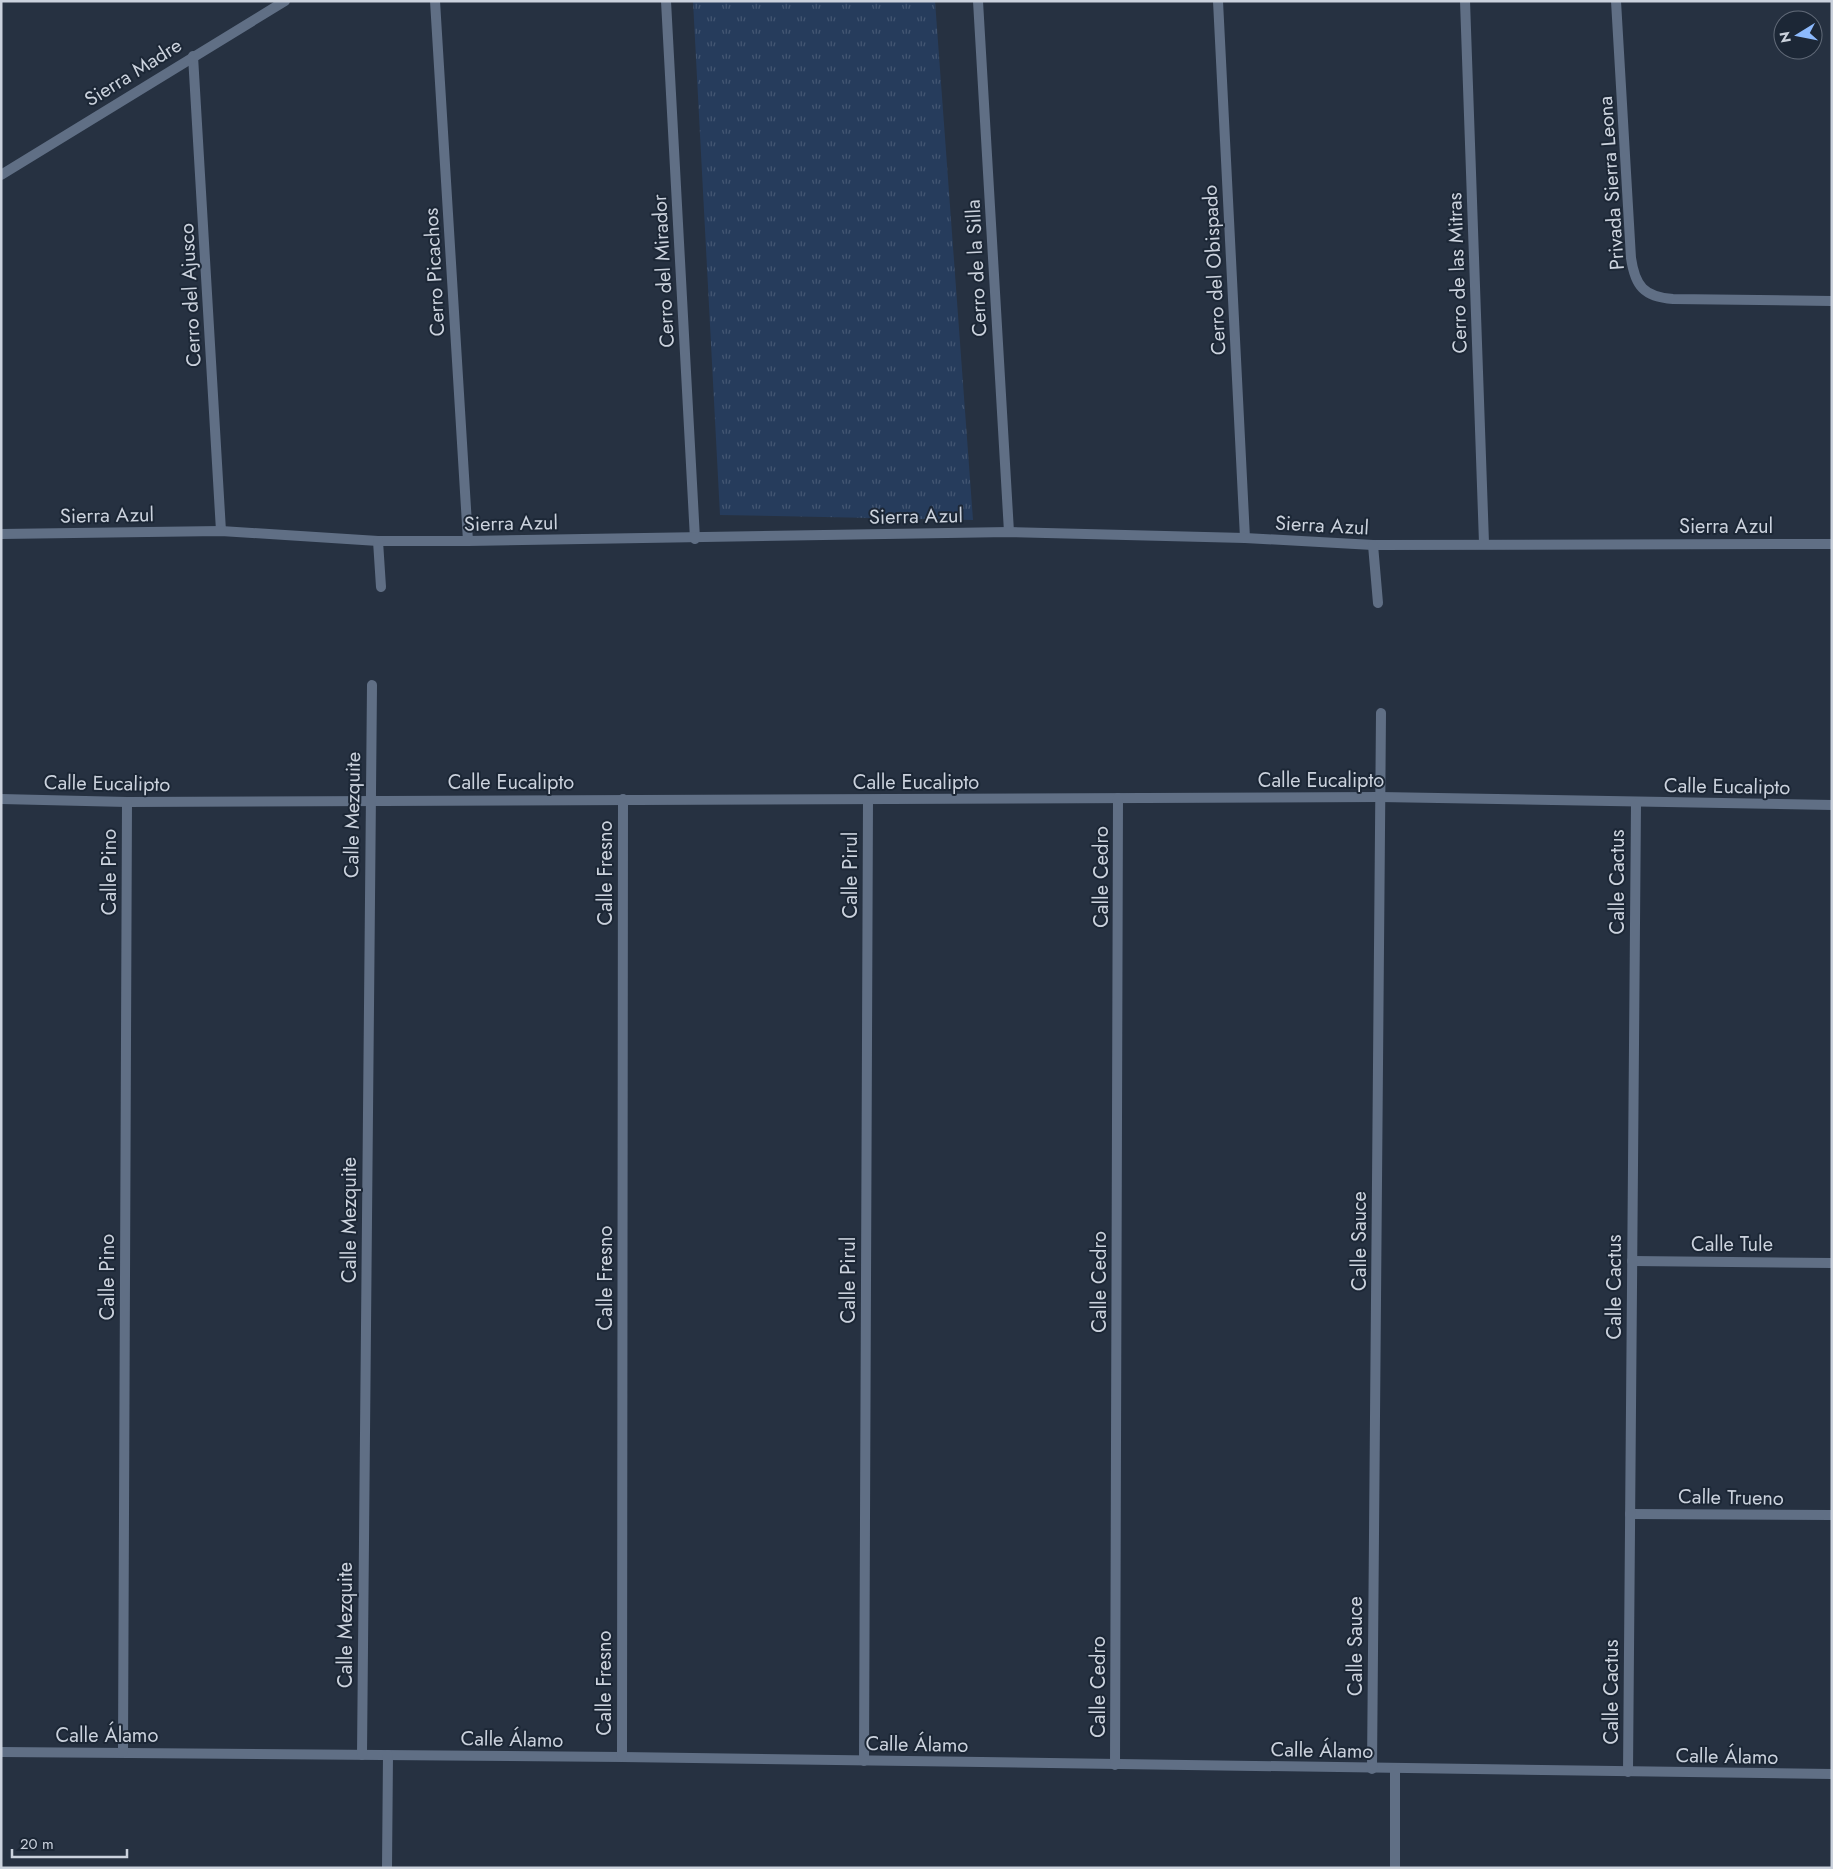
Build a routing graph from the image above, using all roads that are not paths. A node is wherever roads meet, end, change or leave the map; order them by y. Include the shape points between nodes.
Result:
1 (285, 1) edge
2 (435, 1) edge
3 (666, 1) edge
4 (978, 1) edge
5 (1218, 1) edge
6 (1465, 1) edge
7 (1616, 1) edge
8 (193, 56) junction
9 (1, 175) edge
10 (1832, 301) edge
11 (222, 531) junction
12 (1009, 532) junction
13 (1, 534) edge
14 (1245, 538) junction
15 (695, 539) junction
16 (378, 541) junction
17 (468, 541) junction
18 (1484, 543) junction
19 (1832, 544) edge
20 (1373, 545) junction
21 (381, 587) dead end
22 (1378, 603) dead end
23 (372, 685) dead end
24 (1381, 713) dead end
25 (1380, 797) junction
26 (1118, 798) junction
27 (1, 799) edge
28 (623, 799) junction
29 (370, 800) junction
30 (868, 800) junction
31 (127, 802) junction
32 (1636, 802) junction
33 (1832, 805) edge
34 (1632, 1261) junction
35 (1832, 1263) edge
36 (1630, 1514) junction
37 (1832, 1516) edge
38 (1, 1752) edge
39 (123, 1752) junction
40 (362, 1755) junction
41 (388, 1755) junction
42 (622, 1757) junction
43 (864, 1761) junction
44 (1115, 1765) junction
45 (1372, 1768) junction
46 (1395, 1769) junction
47 (1628, 1772) junction
48 (1832, 1774) edge
49 (387, 1868) edge
50 (1395, 1868) edge

1 - 8 street, Sierra Madre
2 - 17 street, Cerro Picachos
3 - 15 street, Cerro del Mirador
4 - 12 street, Cerro de la Silla
5 - 14 street, Cerro del Obispado
6 - 18 street, Cerro de las Mitras
7 - 10 street, Privada Sierra Leona via 1631,258 1634,275 1643,289 1656,298
8 - 9 street, Sierra Madre
8 - 11 street, Cerro del Ajusco
11 - 13 street, Sierra Azul
11 - 16 street, Sierra Azul
12 - 14 street, Sierra Azul
12 - 15 street, Sierra Azul
14 - 20 street, Sierra Azul
15 - 17 street, Sierra Azul
16 - 17 street, Sierra Azul
16 - 21 street
18 - 19 street, Sierra Azul
18 - 20 street, Sierra Azul
20 - 22 street
23 - 29 street, Calle Mezquite
24 - 25 street, Calle Sauce
25 - 26 street, Calle Eucalipto
25 - 32 street, Calle Eucalipto
25 - 45 street, Calle Sauce
26 - 30 street, Calle Eucalipto
26 - 44 street, Calle Cedro
27 - 31 street, Calle Eucalipto
28 - 29 street, Calle Eucalipto
28 - 30 street, Calle Eucalipto
28 - 42 street, Calle Fresno
29 - 31 street, Calle Eucalipto
29 - 40 street, Calle Mezquite
30 - 43 street, Calle Pirul
31 - 39 street, Calle Pino
32 - 33 street, Calle Eucalipto
32 - 34 street, Calle Cactus
34 - 35 street, Calle Tule
34 - 36 street, Calle Cactus
36 - 37 street, Calle Trueno
36 - 47 street, Calle Cactus
38 - 39 street, Calle Álamo
39 - 40 street, Calle Álamo
40 - 41 street, Calle Álamo
41 - 42 street, Calle Álamo
41 - 49 street
42 - 43 street, Calle Álamo
43 - 44 street, Calle Álamo
44 - 45 street, Calle Álamo
45 - 46 street, Calle Álamo
46 - 47 street, Calle Álamo
46 - 50 street
47 - 48 street, Calle Álamo

